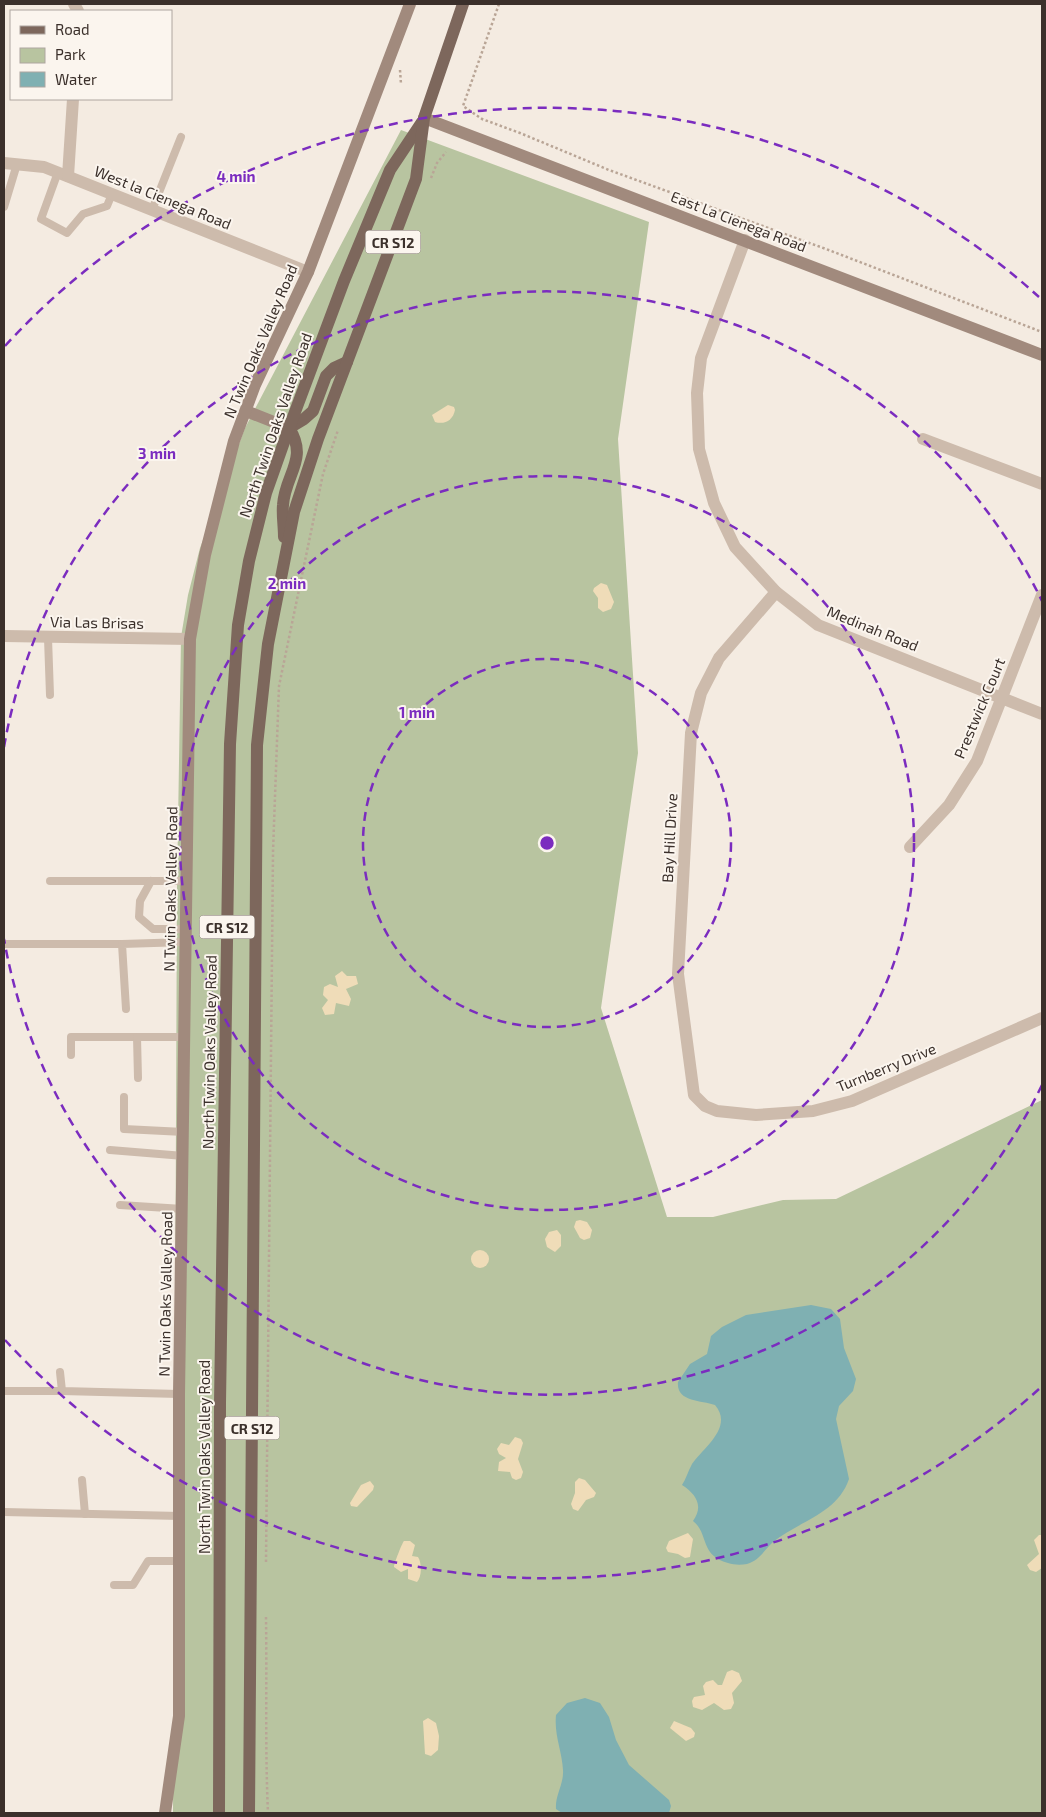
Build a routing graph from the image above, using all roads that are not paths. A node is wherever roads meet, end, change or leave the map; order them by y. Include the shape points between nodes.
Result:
1 (410, 4) edge
2 (464, 4) edge
3 (73, 100) edge
4 (424, 118) junction
5 (181, 137) dead end
6 (4, 163) edge
7 (17, 164) junction
8 (63, 174) junction
9 (112, 194) junction
10 (4, 206) edge
11 (152, 210) junction
12 (745, 240) junction
13 (308, 272) junction
14 (1042, 355) edge
15 (347, 362) junction
16 (246, 411) junction
17 (289, 428) junction
18 (924, 439) dead end
19 (1042, 484) edge
20 (285, 554) junction
21 (776, 592) junction
22 (1042, 595) edge
23 (4, 636) edge
24 (48, 638) junction
25 (190, 639) junction
26 (50, 694) dead end
27 (1003, 697) junction
28 (1042, 714) edge
29 (910, 847) dead end
30 (50, 881) dead end
31 (150, 881) junction
32 (186, 881) junction
33 (186, 935) junction
34 (4, 944) edge
35 (122, 944) junction
36 (126, 1009) dead end
37 (1042, 1018) edge
38 (138, 1037) junction
39 (185, 1037) junction
40 (71, 1054) dead end
41 (138, 1078) dead end
42 (124, 1097) dead end
43 (706, 1106) joint
44 (184, 1132) junction
45 (110, 1150) dead end
46 (184, 1156) junction
47 (120, 1205) dead end
48 (183, 1209) junction
49 (60, 1372) dead end
50 (4, 1391) edge
51 (62, 1391) junction
52 (179, 1394) junction
53 (82, 1480) dead end
54 (4, 1512) edge
55 (84, 1514) junction
56 (180, 1516) junction
57 (180, 1561) junction
58 (114, 1585) dead end
59 (165, 1813) edge
60 (219, 1813) edge
61 (249, 1813) edge

1 - 13 street, N Twin Oaks Valley Road
2 - 4 main road, North Twin Oaks Valley Road / CR S12
3 - 8 street
4 - 12 street, East La Cienega Road
4 - 15 main road, North Twin Oaks Valley Road / CR S12 via 416,179
4 - 17 main road, North Twin Oaks Valley Road / CR S12 via 390,170
5 - 11 lane
6 - 7 street, West la Cienega Road
7 - 8 street, West la Cienega Road via 44,167
7 - 10 lane
8 - 9 street, West la Cienega Road
8 - 9 lane via 41,219 67,234 84,214 107,206
9 - 11 street, West la Cienega Road
11 - 13 street, West la Cienega Road
12 - 14 street, East La Cienega Road
12 - 21 street, Medinah Road via 700,358 697,393 699,449 714,503 735,547
13 - 16 street, N Twin Oaks Valley Road
15 - 17 main road via 326,376 313,411
15 - 20 main road, North Twin Oaks Valley Road / CR S12 via 297,503
16 - 17 street
16 - 25 street, N Twin Oaks Valley Road via 234,442 205,555
17 - 20 main road via 298,450 283,504
17 - 60 main road, North Twin Oaks Valley Road / CR S12 via 266,493 249,561 238,625 230,744 220,1403
18 - 19 street
20 - 61 main road, North Twin Oaks Valley Road / CR S12 via 268,644 257,745
21 - 27 street, Medinah Road via 818,624
21 - 43 street, Bay Hill Drive via 718,658 700,692 691,734 678,974 694,1095
22 - 27 street, Prestwick Court
23 - 24 street, Via Las Brisas
24 - 25 street, Via Las Brisas
24 - 26 lane
25 - 32 street, N Twin Oaks Valley Road
27 - 28 street, Medinah Road
27 - 29 street, Prestwick Court via 972,769 949,805
30 - 31 lane
31 - 32 lane
31 - 33 lane via 140,901 139,917 153,928
32 - 33 street, N Twin Oaks Valley Road
33 - 35 lane
33 - 39 street, N Twin Oaks Valley Road
34 - 35 lane
35 - 36 lane
37 - 43 street, Turnberry Drive via 852,1101 813,1111 756,1115 717,1111
38 - 39 lane
38 - 40 lane via 71,1037
38 - 41 lane
39 - 44 street, N Twin Oaks Valley Road
42 - 44 lane via 124,1129
44 - 46 street, N Twin Oaks Valley Road
45 - 46 lane
46 - 48 street, N Twin Oaks Valley Road
47 - 48 lane
48 - 52 street, N Twin Oaks Valley Road
49 - 51 lane
50 - 51 lane
51 - 52 lane
52 - 56 street, N Twin Oaks Valley Road
53 - 55 lane
54 - 55 lane
55 - 56 lane
56 - 57 street, N Twin Oaks Valley Road
57 - 58 lane via 148,1561 133,1585
57 - 59 street, N Twin Oaks Valley Road via 179,1716

